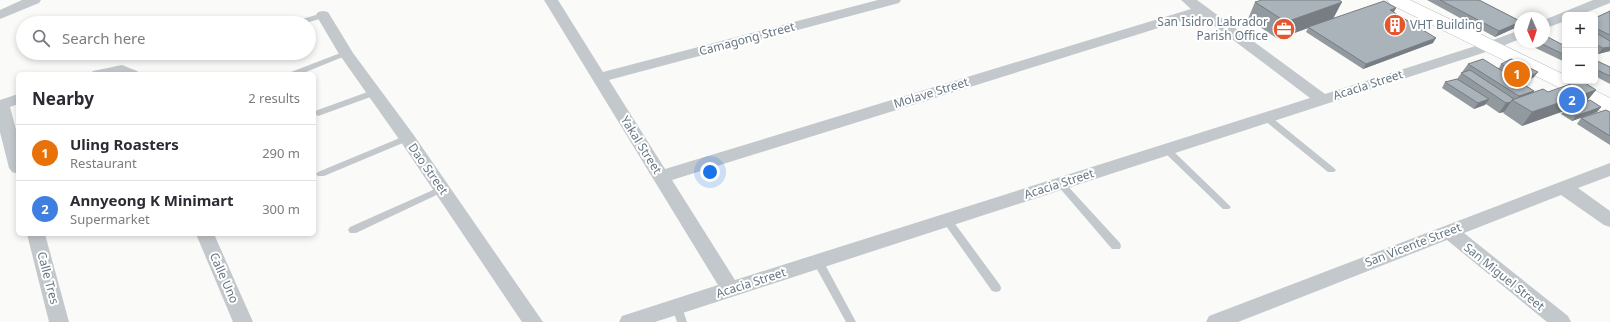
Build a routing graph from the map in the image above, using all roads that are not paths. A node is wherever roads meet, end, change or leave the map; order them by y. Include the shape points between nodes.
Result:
1 (34, 0) edge
2 (551, 0) edge
3 (894, 0) edge
4 (1188, 0) edge
5 (1396, 0) edge
6 (1605, 0) edge
7 (1202, 10) junction
8 (1576, 12) edge
9 (0, 15) edge
10 (323, 15) joint
11 (316, 17) edge
12 (1562, 17) edge
13 (1550, 22) edge
14 (1514, 36) edge
15 (1490, 46) junction
16 (346, 54) junction
17 (299, 72) edge
18 (599, 78) junction
19 (373, 93) junction
20 (16, 100) edge
21 (1323, 100) junction
22 (0, 105) edge
23 (1610, 107) edge
24 (318, 113) dead end
25 (1267, 118) junction
26 (407, 138) junction
27 (1167, 150) junction
28 (16, 161) edge
29 (1610, 169) edge
30 (1331, 170) dead end
31 (321, 174) dead end
32 (660, 177) junction
33 (1061, 184) junction
34 (1563, 187) junction
35 (442, 189) junction
36 (1226, 207) dead end
37 (947, 220) junction
38 (1610, 220) edge
39 (353, 230) dead end
40 (1448, 231) junction
41 (37, 236) edge
42 (206, 236) edge
43 (1116, 246) dead end
44 (818, 262) junction
45 (996, 288) dead end
46 (731, 290) junction
47 (679, 314) edge
48 (60, 322) edge
49 (243, 322) edge
50 (533, 322) edge
51 (629, 322) edge
52 (851, 322) edge
53 (1216, 322) edge
54 (1561, 322) edge

1 - 9 street
2 - 18 street, Yakal Street
3 - 18 street, Camagong Street
4 - 7 street
5 - 15 main road
6 - 8 street
7 - 21 street
7 - 32 street, Molave Street
10 - 11 lane
10 - 16 street, Dao Street
12 - 13 street
14 - 15 street, Acacia Street
15 - 21 street, Acacia Street
15 - 23 main road
16 - 17 lane
16 - 19 street, Dao Street
18 - 32 street, Yakal Street
19 - 24 lane
19 - 26 street, Dao Street
20 - 22 street
21 - 25 street, Acacia Street
22 - 28 street
25 - 27 street, Acacia Street
25 - 30 lane
26 - 31 lane
26 - 35 street, Dao Street
27 - 33 street, Acacia Street
27 - 36 lane
29 - 34 street, San Vicente Street
32 - 46 street, Yakal Street
33 - 37 street, Acacia Street
33 - 43 lane
34 - 38 street
34 - 40 street, San Vicente Street
35 - 39 lane
35 - 50 street, Dao Street
37 - 44 street, Acacia Street
37 - 45 lane
40 - 53 street, San Vicente Street
40 - 54 street, San Miguel Street
41 - 48 street, Calle Tres
42 - 49 street, Calle Uno
44 - 46 street, Acacia Street
44 - 52 lane
46 - 47 street, Acacia Street
47 - 51 street, Acacia Street

